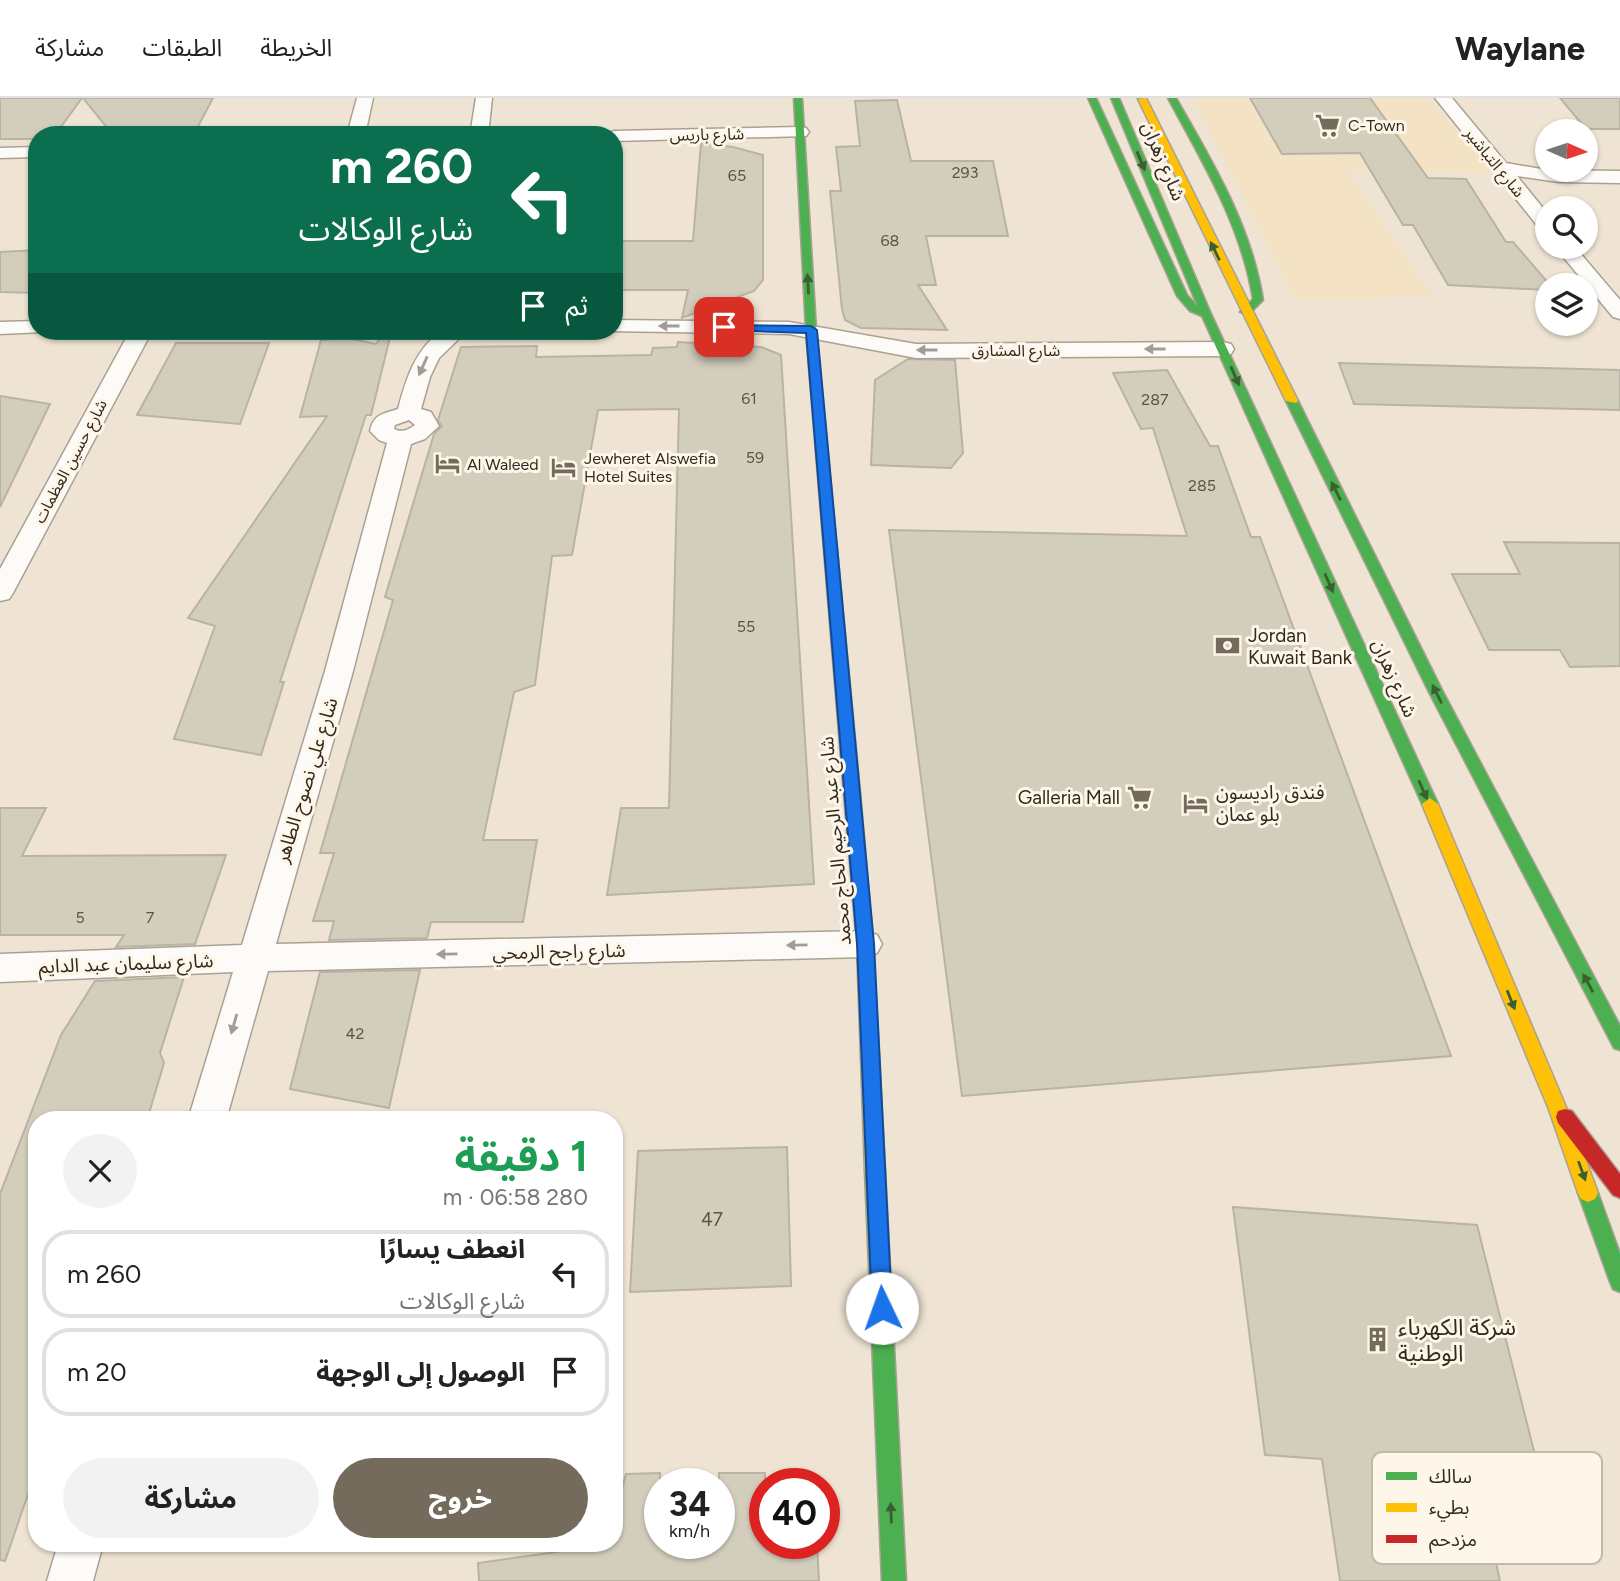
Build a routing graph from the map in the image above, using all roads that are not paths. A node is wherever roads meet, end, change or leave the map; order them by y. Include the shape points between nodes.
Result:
1 (365, 98) edge
2 (484, 98) edge
3 (798, 98) edge
4 (1092, 98) edge
5 (1115, 98) edge
6 (1141, 98) edge
7 (1172, 98) edge
8 (1443, 98) edge
9 (358, 126) edge
10 (480, 126) edge
11 (800, 132) junction
12 (623, 136) edge
13 (28, 152) edge
14 (0, 153) edge
15 (1499, 168) junction
16 (1620, 177) edge
17 (1535, 211) edge
18 (1577, 259) edge
19 (1612, 294) edge
20 (1245, 312) junction
21 (1620, 313) edge
22 (1206, 314) junction
23 (623, 326) edge
24 (28, 327) edge
25 (0, 328) edge
26 (811, 330) junction
27 (136, 340) edge
28 (446, 340) edge
29 (1223, 349) junction
30 (0, 593) edge
31 (865, 944) junction
32 (253, 958) junction
33 (0, 968) edge
34 (1620, 1043) edge
35 (1557, 1107) junction
36 (210, 1111) edge
37 (1620, 1189) edge
38 (1620, 1282) edge
39 (79, 1552) edge
40 (70, 1581) edge
41 (894, 1581) edge

1 - 9 street
2 - 10 street
3 - 11 main road, شارع عبد الرحيم الحاج محمد
4 - 22 main road via 1182,296
5 -> 22 main road, شارع زهران
20 -> 6 main road, شارع زهران
7 - 20 main road via 1230,212 1254,271 1258,300
8 - 15 street, شارع التباشير
11 - 12 street, شارع باريس
26 -> 11 main road, شارع عبد الرحيم الحاج محمد
13 - 14 street
15 - 16 street via 1559,176
15 - 17 street, شارع التباشير
18 - 19 street
19 - 21 street
34 -> 20 main road, شارع زهران via 1436,692
22 - 29 main road, شارع زهران
26 -> 23 street, شارع المشارق
24 - 25 street
29 -> 26 street, شارع المشارق via 916,351 868,345
26 - 31 main road, شارع عبد الرحيم الحاج محمد
27 - 30 street, شارع حسين العظمات
28 -> 32 street, شارع علي نصوح الطاهر via 420,369 339,671
29 -> 35 main road, شارع زهران via 1451,851
31 -> 32 street, شارع راجح الرمحي
41 -> 31 main road, شارع عبد الرحيم الحاج محمد
32 - 33 street, شارع سليمان عبد الدايم
32 -> 36 street, شارع علي نصوح الطاهر
35 - 37 main road
35 -> 38 main road, شارع زهران
39 - 40 street

